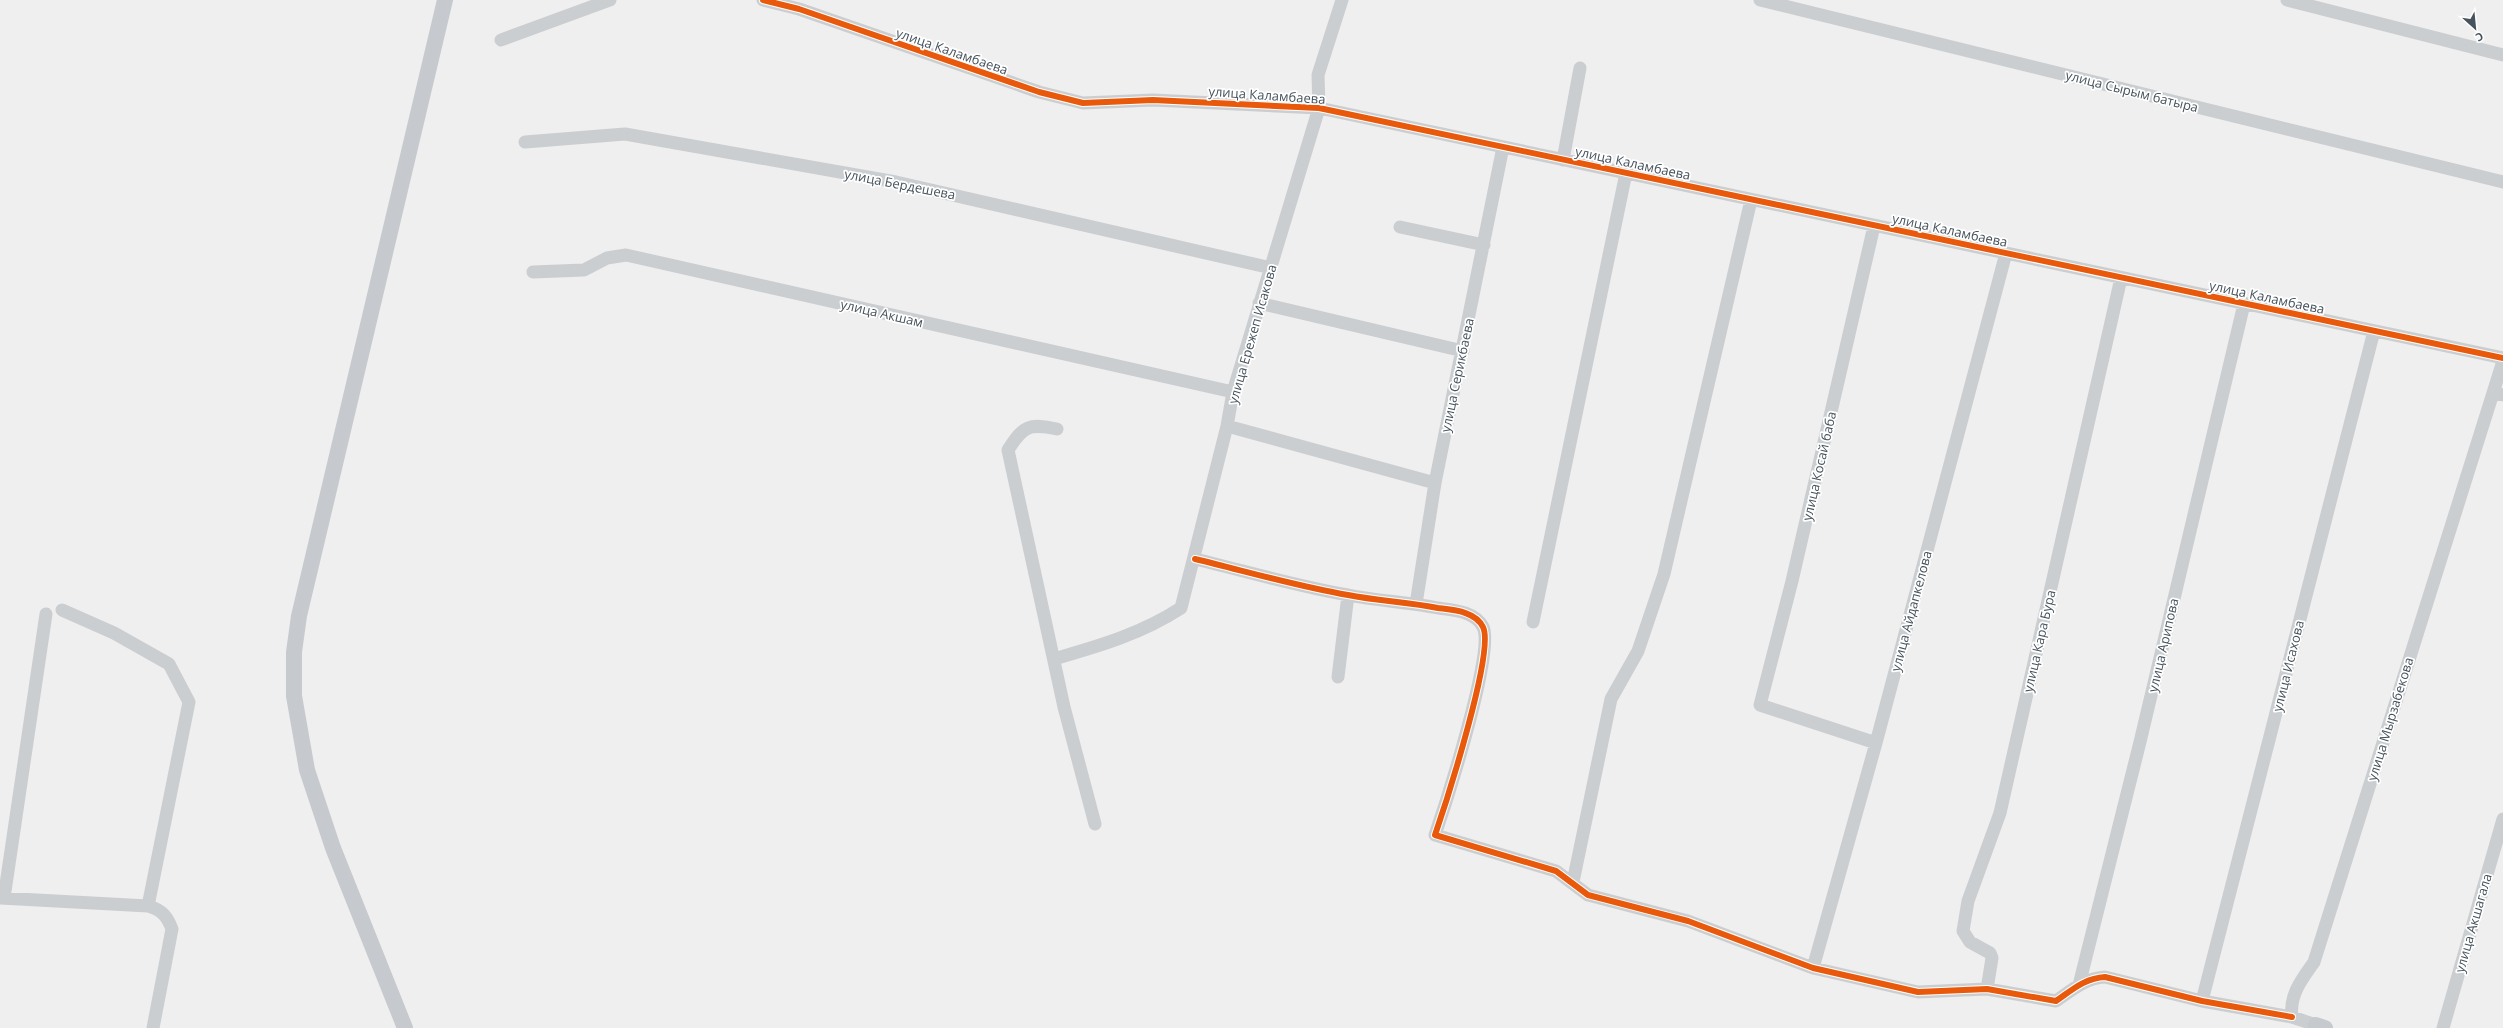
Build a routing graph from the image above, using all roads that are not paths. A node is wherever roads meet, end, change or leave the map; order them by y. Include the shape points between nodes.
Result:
1 (445, 0) edge
2 (610, 0) edge
3 (763, 0) edge
4 (1342, 0) edge
5 (1760, 0) edge
6 (2287, 0) edge
7 (501, 40) dead end
8 (2503, 55) edge
9 (1580, 68) dead end
10 (1320, 108) junction
11 (524, 142) dead end
12 (1503, 147) junction
13 (1563, 160) junction
14 (1626, 173) junction
15 (2503, 182) edge
16 (1751, 200) junction
17 (1874, 226) junction
18 (1400, 227) dead end
19 (1484, 245) junction
20 (2006, 254) junction
21 (1271, 268) junction
22 (533, 272) dead end
23 (2121, 278) junction
24 (1259, 303) junction
25 (2244, 304) junction
26 (2374, 331) junction
27 (1463, 351) junction
28 (2503, 360) edge
29 (1233, 392) junction
30 (2498, 394) edge
31 (1227, 426) junction
32 (1057, 429) dead end
33 (1435, 483) junction
34 (1195, 559) junction
35 (1348, 595) junction
36 (1416, 604) junction
37 (62, 610) dead end
38 (46, 614) dead end
39 (1533, 622) dead end
40 (1054, 659) junction
41 (1338, 677) dead end
42 (1876, 743) junction
43 (2503, 819) edge
44 (1095, 824) dead end
45 (1573, 882) junction
46 (2, 898) edge
47 (148, 906) junction
48 (1813, 968) junction
49 (2079, 985) junction
50 (1987, 989) junction
51 (2202, 1001) junction
52 (2292, 1017) junction
53 (2319, 1027) edge
54 (153, 1028) edge
55 (405, 1028) edge
56 (2443, 1028) edge

1 - 55 main road via 299,616 294,652 294,696 307,770 333,848
2 - 7 street
3 - 10 street, улица Каламбаева via 799,9 1039,92 1083,103 1153,100
4 - 10 street via 1318,75
5 - 15 street, улица Сырым батыра
6 - 8 street
9 - 13 street
10 - 12 street, улица Каламбаева
10 - 21 street, улица Ережеп Исакова
11 - 21 street, улица Бердешева via 625,134 896,182
12 - 13 street, улица Каламбаева
12 - 19 street, улица Серикбаева
13 - 14 street, улица Каламбаева
14 - 16 street, улица Каламбаева
14 - 39 street
16 - 17 street, улица Каламбаева
16 - 45 street via 1664,574 1638,651 1611,699
17 - 20 street, улица Каламбаева
17 - 42 street, улица Косай баба via 1792,581 1760,705
18 - 19 street
19 - 27 street, улица Серикбаева
20 - 23 street, улица Каламбаева
20 - 42 street, улица Айдапкелова
21 - 24 street, улица Ережеп Исакова
22 - 29 street, улица Акшам via 584,270 607,258 626,255
23 - 25 street, улица Каламбаева
23 - 50 street, улица Кара Бура via 2000,813 1968,901 1963,931 1970,942 1990,953 1992,958
24 - 27 street
24 - 29 street, улица Ережеп Исакова
25 - 26 street, улица Каламбаева
25 - 49 street, улица Арипова via 2140,742
26 - 28 street, улица Каламбаева
26 - 51 street, улица Исахова
27 - 33 street, улица Серикбаева
28 - 30 street, улица Каламбаева
29 - 31 street, улица Ережеп Исакова
30 - 52 street, улица Мырзабекова via 2314,962 2298,985 2290,1005
31 - 33 street
31 - 34 street, улица Ережеп Исакова
32 - 40 street via 1038,425 1020,432 1008,450
33 - 36 street, улица Серикбаева
34 - 35 street
34 - 40 street, улица Ережеп Исакова via 1180,608 1163,620 1120,640
35 - 36 street
35 - 41 street
36 - 45 street via 1467,613 1484,627 1485,638 1467,734 1435,835 1556,871
37 - 47 street via 114,633 169,664 189,702
38 - 46 street
40 - 44 street
42 - 48 street, улица Айдапкелова
43 - 56 street, улица Акшагала
45 - 48 street via 1588,895 1688,922
46 - 47 street
47 - 54 street via 158,909 167,916 172,930
48 - 50 street via 1918,992
49 - 50 street via 2056,1001
49 - 51 street via 2093,978 2105,978
51 - 52 street
52 - 53 street

